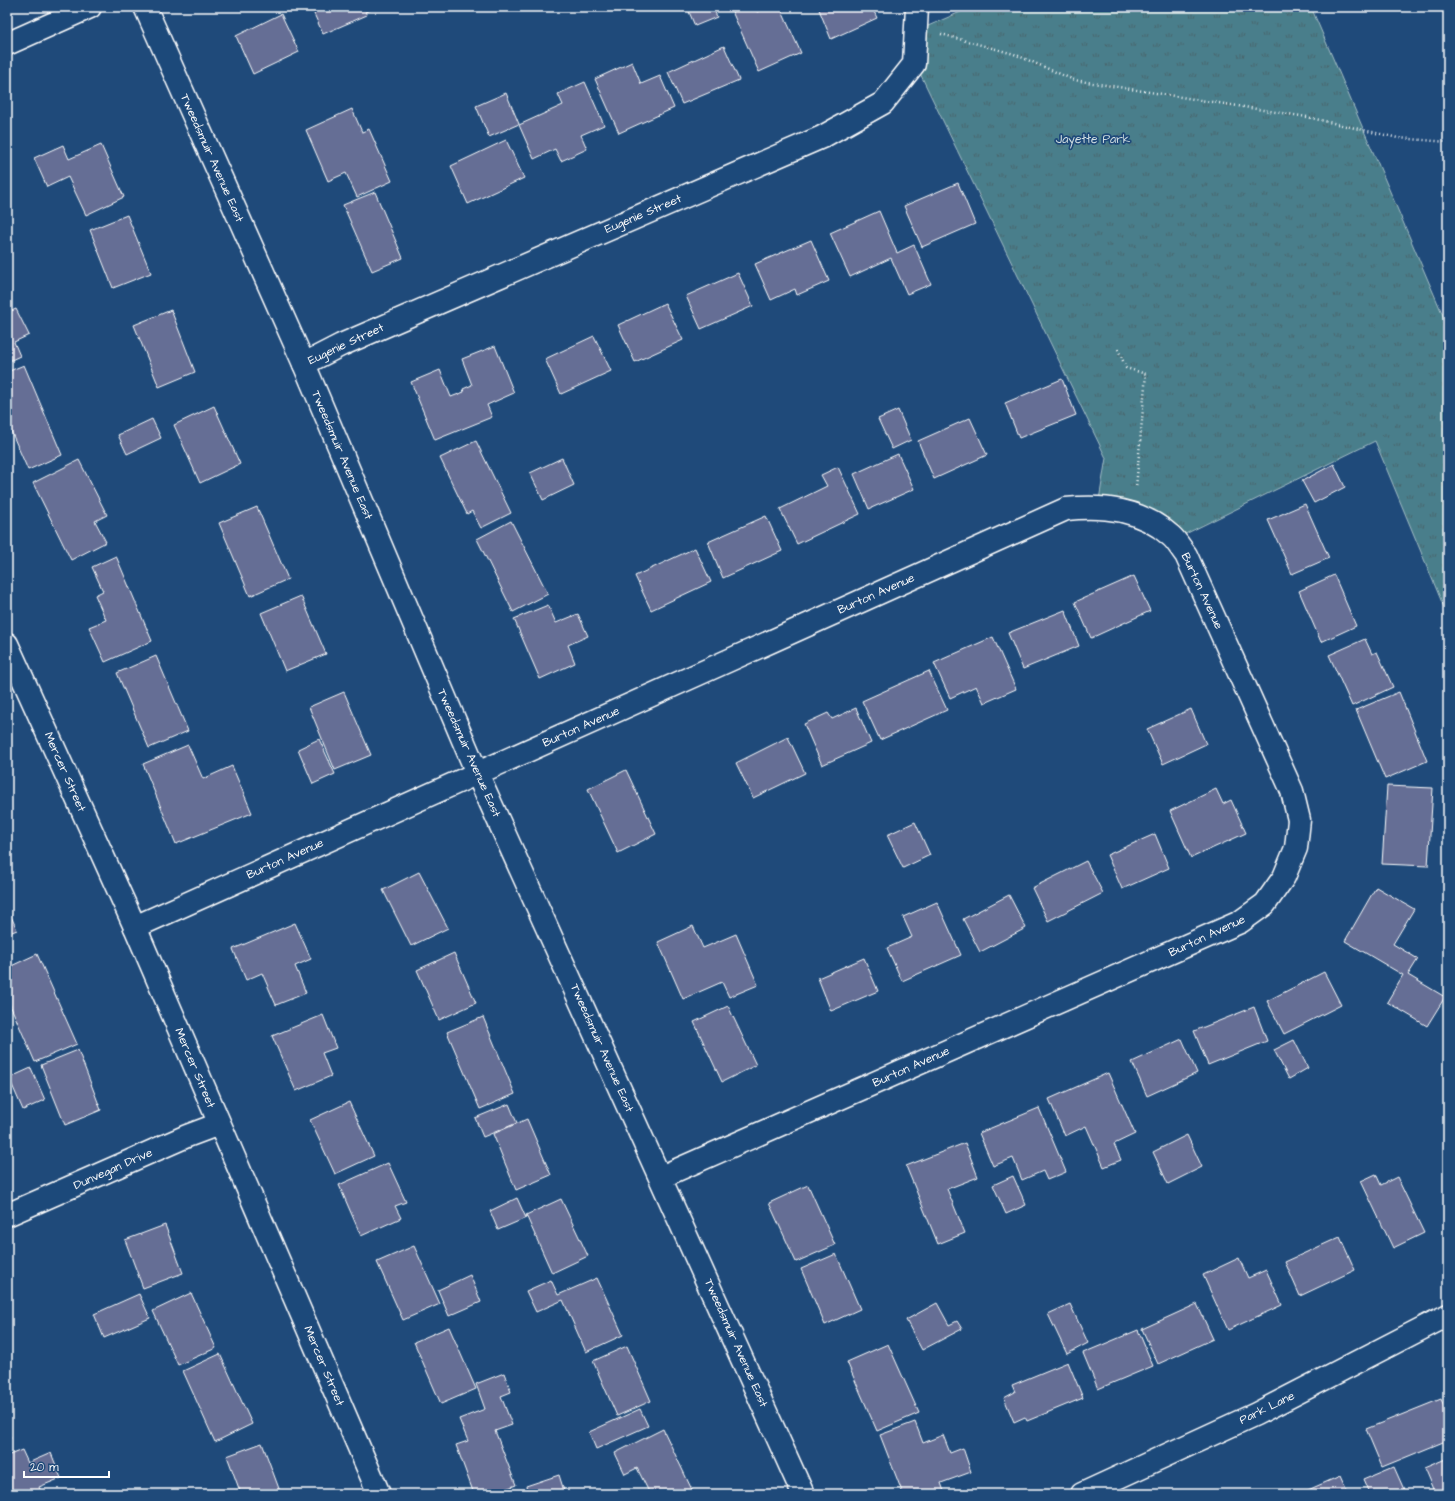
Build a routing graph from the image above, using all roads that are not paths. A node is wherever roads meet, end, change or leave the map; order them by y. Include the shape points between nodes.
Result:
1 (90, 7) edge
2 (145, 7) edge
3 (917, 7) edge
4 (7, 44) edge
5 (304, 364) junction
6 (7, 644) edge
7 (477, 773) junction
8 (135, 927) junction
9 (219, 1124) junction
10 (661, 1178) junction
11 (7, 1215) edge
12 (1448, 1315) edge
13 (379, 1494) edge
14 (803, 1494) edge
15 (1082, 1494) edge

1 - 4 street
2 - 5 street, Tweedsmuir Avenue East
3 - 5 street, Eugenie Street via 914,64 882,103 822,137 341,345
5 - 7 street, Tweedsmuir Avenue East
6 - 8 street, Mercer Street
7 - 8 street, Burton Avenue
7 - 10 street, Tweedsmuir Avenue East
7 - 10 street, Burton Avenue via 1066,509 1110,508 1134,514 1151,521 1171,536 1186,555 1292,791 1299,820 1296,848 1284,877 1265,904 1240,922
8 - 9 street, Mercer Street
9 - 11 street, Dunvegan Drive
9 - 13 street, Mercer Street
10 - 14 street, Tweedsmuir Avenue East
12 - 15 street, Park Lane via 1256,1414

